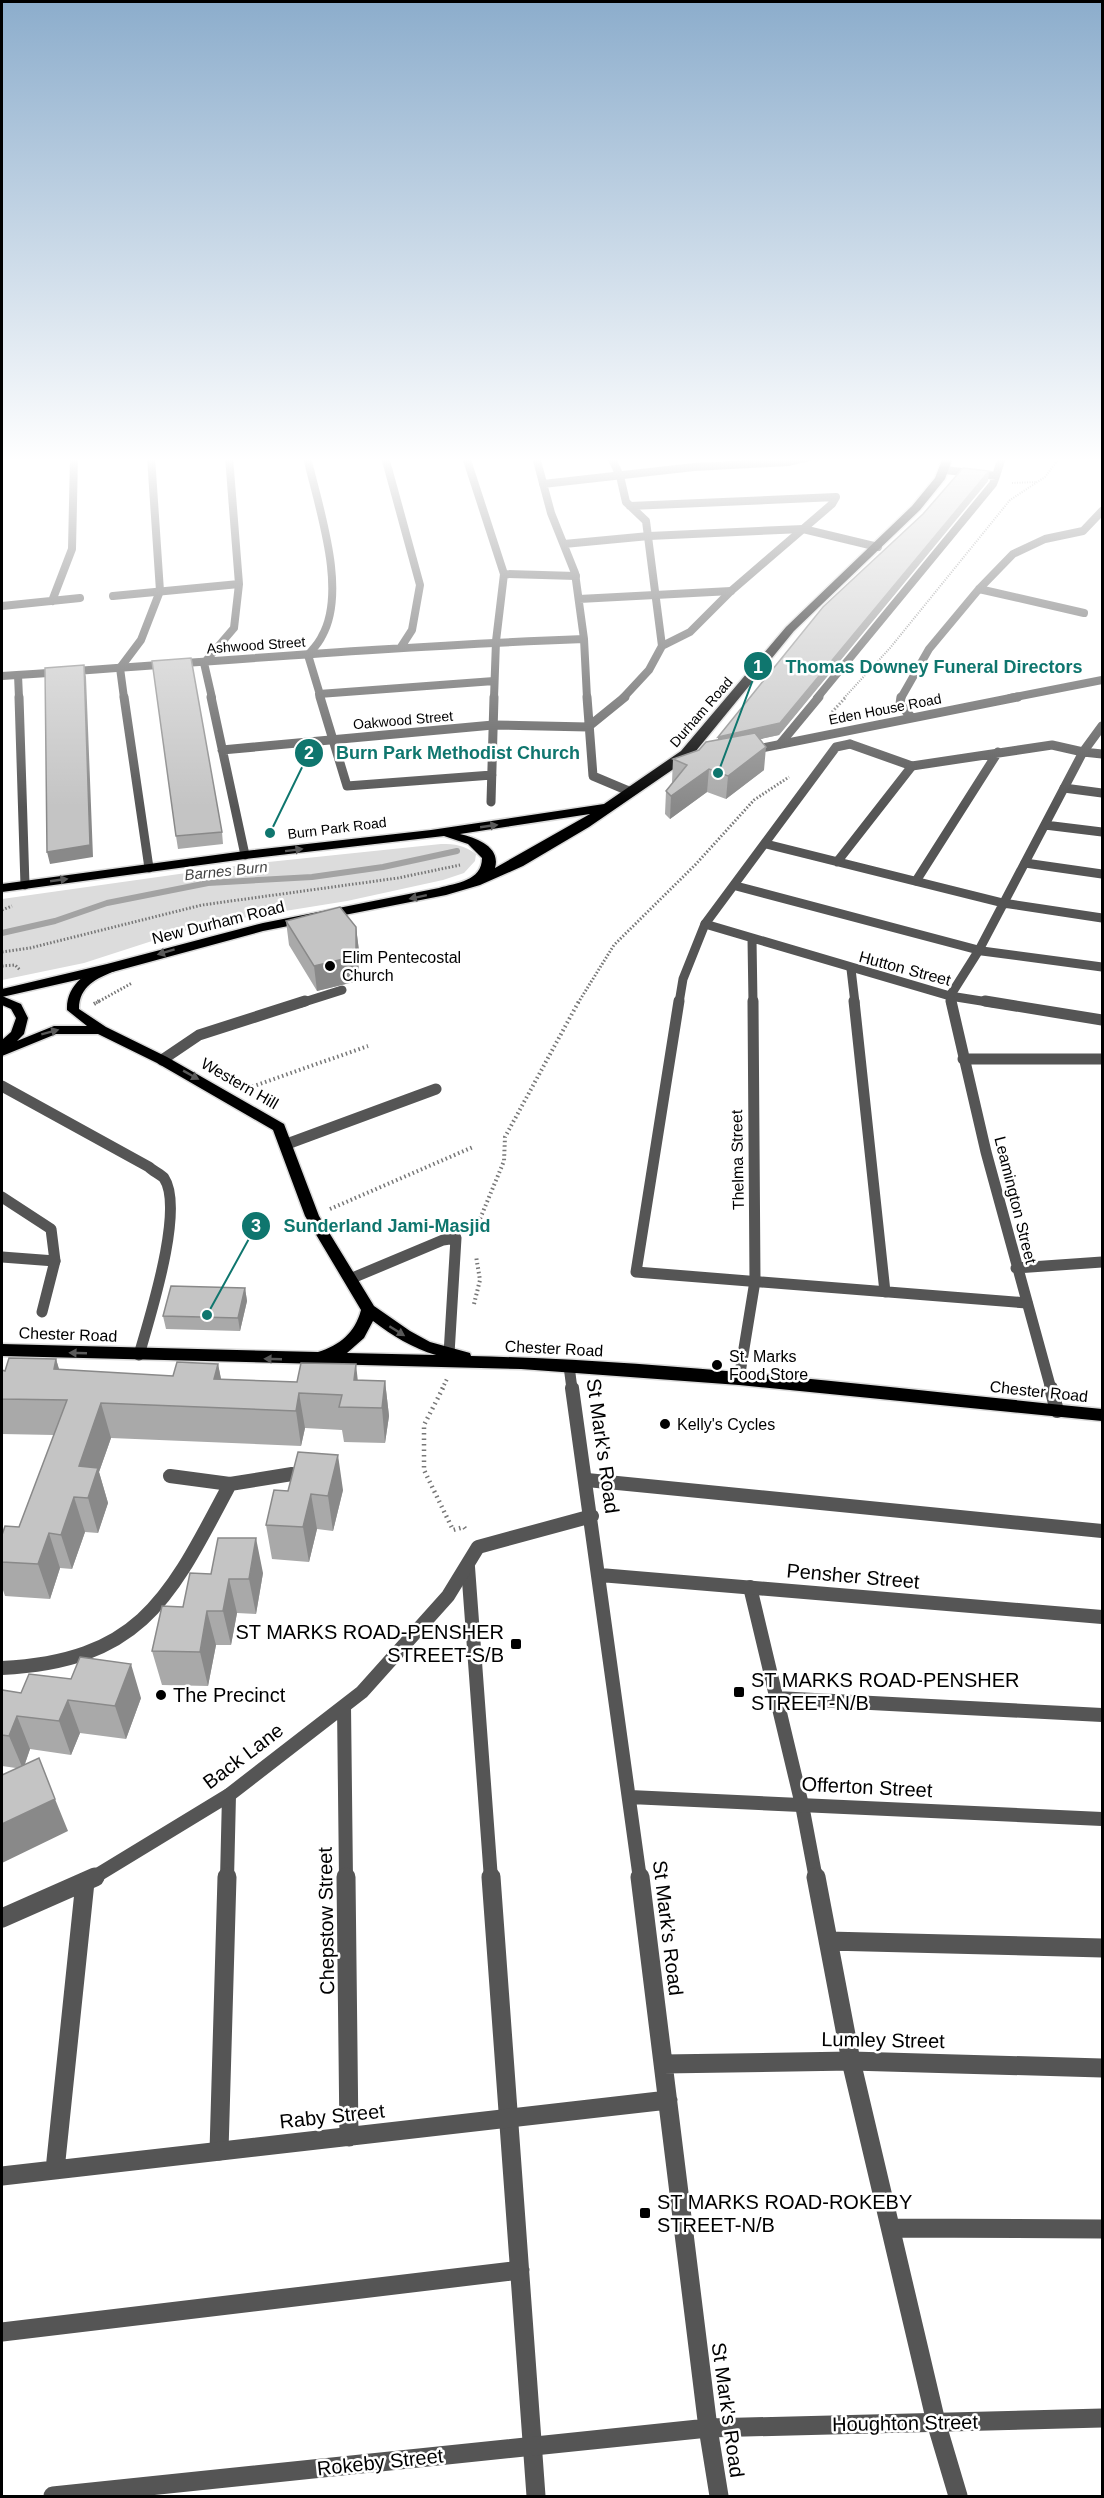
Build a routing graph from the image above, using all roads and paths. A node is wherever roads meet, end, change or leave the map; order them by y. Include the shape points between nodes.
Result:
1 (63, 574) edge
2 (159, 574) edge
3 (238, 574) edge
4 (331, 574) edge
5 (417, 574) edge
6 (504, 574) joint
7 (653, 574) edge
8 (751, 574) edge
9 (847, 574) edge
10 (919, 574) edge
11 (949, 574) edge
12 (994, 574) edge
13 (576, 576) joint
14 (239, 584) junction
15 (979, 589) junction
16 (160, 591) junction
17 (731, 591) junction
18 (655, 595) junction
19 (113, 596) dead end
20 (80, 598) dead end
21 (579, 599) junction
22 (52, 601) junction
23 (2, 606) edge
24 (1084, 613) dead end
25 (584, 639) junction
26 (496, 641) junction
27 (662, 646) junction
28 (401, 647) junction
29 (308, 655) junction
30 (204, 663) junction
31 (120, 668) junction
32 (18, 675) junction
33 (2, 676) edge
34 (494, 681) junction
35 (1102, 681) edge
36 (319, 694) junction
37 (911, 717) junction
38 (493, 725) junction
39 (1102, 726) edge
40 (588, 727) junction
41 (816, 736) junction
42 (332, 740) junction
43 (780, 744) junction
44 (222, 750) junction
45 (747, 751) edge
46 (998, 752) junction
47 (1083, 752) junction
48 (1102, 754) edge
49 (694, 761) edge
50 (674, 764) junction
51 (912, 765) junction
52 (492, 774) junction
53 (791, 775) dead end
54 (1064, 788) junction
55 (631, 792) junction
56 (1102, 793) edge
57 (491, 802) dead end
58 (604, 808) junction
59 (1045, 825) junction
60 (1102, 832) edge
61 (430, 834) junction
62 (765, 844) junction
63 (246, 855) junction
64 (490, 859) junction
65 (837, 862) junction
66 (1025, 863) junction
67 (149, 868) junction
68 (1102, 874) edge
69 (916, 881) junction
70 (475, 882) junction
71 (25, 885) junction
72 (736, 886) junction
73 (2, 888) edge
74 (1003, 903) junction
75 (1102, 918) edge
76 (705, 924) junction
77 (752, 939) junction
78 (979, 950) junction
79 (2, 952) edge
80 (2, 966) edge
81 (111, 968) junction
82 (1102, 968) edge
83 (851, 969) junction
84 (27, 976) dead end
85 (342, 990) dead end
86 (2, 993) edge
87 (950, 996) junction
88 (2, 999) edge
89 (1102, 1020) edge
90 (101, 1030) junction
91 (368, 1046) dead end
92 (2, 1047) edge
93 (2, 1052) edge
94 (963, 1059) junction
95 (1102, 1059) edge
96 (162, 1060) junction
97 (2, 1086) edge
98 (436, 1089) dead end
99 (227, 1095) junction
100 (287, 1144) junction
101 (473, 1147) dead end
102 (2, 1197) edge
103 (312, 1216) junction
104 (473, 1236) dead end
105 (475, 1247) dead end
106 (2, 1257) edge
107 (55, 1261) junction
108 (1102, 1262) edge
109 (1016, 1268) junction
110 (350, 1279) junction
111 (755, 1281) junction
112 (885, 1292) junction
113 (1027, 1304) junction
114 (369, 1310) junction
115 (42, 1312) dead end
116 (471, 1313) dead end
117 (2, 1350) edge
118 (139, 1355) junction
119 (451, 1358) junction
120 (312, 1360) junction
121 (569, 1366) junction
122 (739, 1378) junction
123 (1057, 1411) junction
124 (1102, 1415) edge
125 (292, 1474) edge
126 (170, 1476) dead end
127 (587, 1480) junction
128 (230, 1484) junction
129 (592, 1516) junction
130 (1102, 1531) edge
131 (478, 1547) junction
132 (468, 1567) junction
133 (600, 1575) junction
134 (750, 1587) junction
135 (1102, 1617) edge
136 (2, 1670) edge
137 (777, 1698) junction
138 (345, 1706) junction
139 (1102, 1715) edge
140 (229, 1795) junction
141 (630, 1797) junction
142 (802, 1805) junction
143 (1102, 1819) edge
144 (85, 1882) junction
145 (2, 1918) edge
146 (828, 1941) junction
147 (1102, 1948) edge
148 (851, 2061) junction
149 (663, 2064) junction
150 (1102, 2068) edge
151 (668, 2100) junction
152 (509, 2118) junction
153 (349, 2137) junction
154 (219, 2151) junction
155 (55, 2170) junction
156 (2, 2176) edge
157 (891, 2228) junction
158 (1102, 2229) edge
159 (520, 2270) junction
160 (2, 2332) edge
161 (1102, 2418) edge
162 (936, 2422) junction
163 (708, 2428) junction
164 (533, 2447) junction
165 (53, 2496) edge
166 (536, 2496) edge
167 (719, 2496) edge
168 (958, 2496) edge

1 - 22 street
2 - 16 street
3 - 14 street
4 - 29 street via 329,620 324,635
5 - 28 street via 420,585 412,630
6 - 13 street
6 - 26 street
7 - 18 street
8 - 17 street
9 - 50 highway, Durham Road via 790,628 699,741
10 - 43 street
11 - 41 path via 841,705 814,724
12 - 15 street
13 - 21 street
14 - 16 street
14 - 30 street via 234,628
15 - 24 street
15 - 37 street via 929,649 901,694 900,705
16 - 19 street
16 - 31 street via 141,640
17 - 18 street
17 - 27 street via 690,632
18 - 21 street
18 - 27 street
20 - 22 street
21 - 25 street
22 - 23 street
25 - 26 street, Ashwood Street
25 - 40 street
26 - 28 street, Ashwood Street
26 - 34 street
27 - 40 street via 657,659 622,701
28 - 29 street, Ashwood Street
29 - 30 street, Ashwood Street
29 - 36 street
30 - 31 street, Ashwood Street
30 - 44 street
31 - 32 street, Ashwood Street
31 - 67 street
32 - 33 street, Ashwood Street
32 - 71 street
34 - 36 street
34 - 38 street
35 - 37 street, Eden House Road
36 - 42 street
37 - 41 street, Eden House Road
38 - 40 street, Oakwood Street
38 - 42 street, Oakwood Street
38 - 52 street
39 - 47 street
40 - 55 street via 593,776
41 - 43 street, Eden House Road
42 - 44 street, Oakwood Street
42 - 52 street via 347,786
43 - 45 street, Eden House Road
44 - 63 street
46 - 47 street via 1052,745
46 - 51 street
46 - 69 street
47 - 48 street
47 - 54 street
49 - 50 street
50 - 55 highway, Durham Road
51 - 62 street via 850,744 836,747
51 - 65 street
52 - 57 street
53 - 104 path via 754,800 614,945 596,971 505,1137 504,1161
54 - 56 street
54 - 59 street
55 - 58 highway, Durham Road
61 -> 58 highway, Burn Park Road
58 - 70 highway, New Durham Road via 518,863
59 - 60 street
59 - 66 street
63 -> 61 highway, Burn Park Road
61 - 64 highway via 473,841 485,849
62 - 65 street
62 - 72 street
63 - 67 highway, Burn Park Road
64 - 70 highway via 487,871
64 - 79 path via 398,878 192,907
65 - 69 street
66 - 68 street
66 - 74 street
71 -> 67 highway, Burn Park Road
69 - 74 street
70 -> 81 highway, New Durham Road via 204,941
71 - 73 highway, Burn Park Road
72 - 76 street
72 - 78 street
74 - 75 street
74 - 78 street
76 - 77 street, Hutton Street
76 - 111 street via 683,979 636,1272
77 - 83 street, Hutton Street
77 - 111 street, Thelma Street
78 - 82 street
78 - 87 street
80 - 84 path via 15,966
81 - 86 highway, New Durham Road
81 - 90 main road, Western Hill via 82,984 73,998 73,1010
83 - 87 street, Hutton Street
83 - 112 street
85 - 96 street via 199,1035
87 - 89 street, Hutton Street
87 - 94 street, Leamington Street
88 - 92 main road via 16,1007 22,1018 17,1034
93 -> 90 main road via 54,1030
90 - 96 main road, Western Hill
91 - 99 path
94 - 95 street
94 - 109 street, Leamington Street
96 -> 99 main road, Western Hill
97 - 118 street via 164,1179 170,1201 166,1251
98 - 100 street
99 - 100 main road, Western Hill via 279,1127
100 - 103 main road, Western Hill
101 - 103 path
102 - 107 street via 51,1229
103 - 110 main road, Western Hill
105 - 116 path via 480,1280
106 - 107 street
107 - 115 street
108 - 109 street
109 - 113 street, Leamington Street
110 - 114 main road, Western Hill
110 - 119 street via 456,1238
111 - 112 street
111 - 122 street, Thelma Street
112 - 113 street
113 - 123 street, Leamington Street
114 -> 119 main road, Western Hill via 404,1335
114 - 120 main road via 363,1328 349,1344
118 -> 117 main road, Chester Road
120 -> 118 main road, Chester Road
119 - 120 main road, Chester Road
119 - 121 main road, Chester Road
119 - 131 path via 424,1425 424,1470 453,1530 464,1527
121 - 122 main road, Chester Road
121 - 127 street, St Mark's Road
122 - 123 main road, Chester Road
123 - 124 main road, Chester Road
125 - 128 street
126 - 128 street
127 - 129 street, St Mark's Road
127 - 130 street
128 - 136 street via 175,1581 149,1615 88,1652
129 - 131 street
129 - 133 street, St Mark's Road
131 - 132 street, Back Lane
132 - 138 street, Back Lane via 448,1596
132 - 152 street
133 - 134 street, Pensher Street
133 - 141 street, St Mark's Road
134 - 135 street, Pensher Street
134 - 137 street
137 - 139 street
137 - 142 street
138 - 140 street, Back Lane
138 - 153 street, Chepstow Street
140 - 144 street, Back Lane
140 - 154 street
141 - 142 street, Offerton Street
141 - 149 street, St Mark's Road
142 - 143 street, Offerton Street
142 - 146 street
144 - 145 street, Back Lane
144 - 155 street
146 - 147 street
146 - 148 street
148 - 149 street, Lumley Street
148 - 150 street, Lumley Street
148 - 157 street
149 - 151 street, St Mark's Road
151 - 152 street, Raby Street
151 - 163 street, St Mark's Road
152 - 153 street, Raby Street
152 - 159 street
153 - 154 street, Raby Street
154 - 155 street, Raby Street
155 - 156 street, Raby Street
157 - 158 street
157 - 162 street
159 - 160 street
159 - 164 street
161 - 162 street, Houghton Street
162 - 163 street, Houghton Street
162 - 168 street
163 - 164 street, Rokeby Street
163 - 167 street, St Mark's Road
164 - 165 street, Rokeby Street
164 - 166 street

